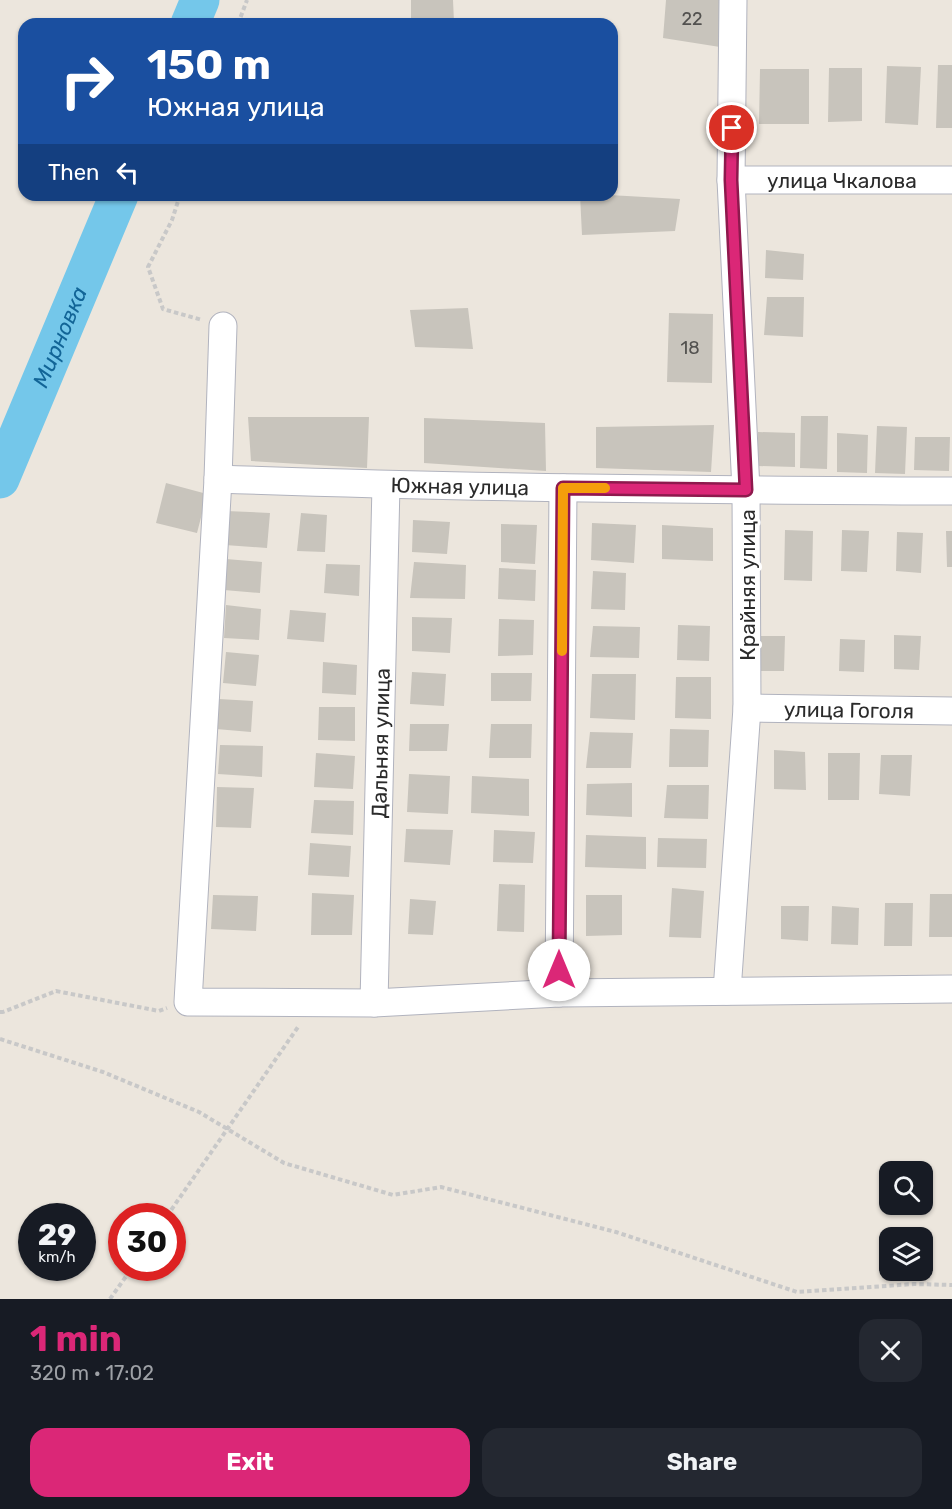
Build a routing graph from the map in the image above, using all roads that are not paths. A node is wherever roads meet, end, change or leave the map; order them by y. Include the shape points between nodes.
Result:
1 (733, 0) edge
2 (731, 180) junction
3 (952, 180) edge
4 (223, 326) road end
5 (218, 479) junction
6 (387, 485) junction
7 (563, 488) junction
8 (746, 490) junction
9 (952, 491) edge
10 (747, 708) junction
11 (952, 711) edge
12 (952, 989) edge
13 (727, 991) junction
14 (559, 993) junction
15 (374, 1003) junction

1 - 2 street, Крайняя улица
2 - 3 street, улица Чкалова
2 - 8 street, Крайняя улица
4 - 5 street
5 - 6 street, Южная улица
5 - 15 street via 188,1002
6 - 7 street, Южная улица
6 - 15 street, Дальняя улица
7 - 8 street, Южная улица
7 - 14 street
8 - 9 street, Южная улица
8 - 10 street, Крайняя улица
10 - 11 street, улица Гоголя
10 - 13 street, Крайняя улица
12 - 13 street
13 - 14 street
14 - 15 street

